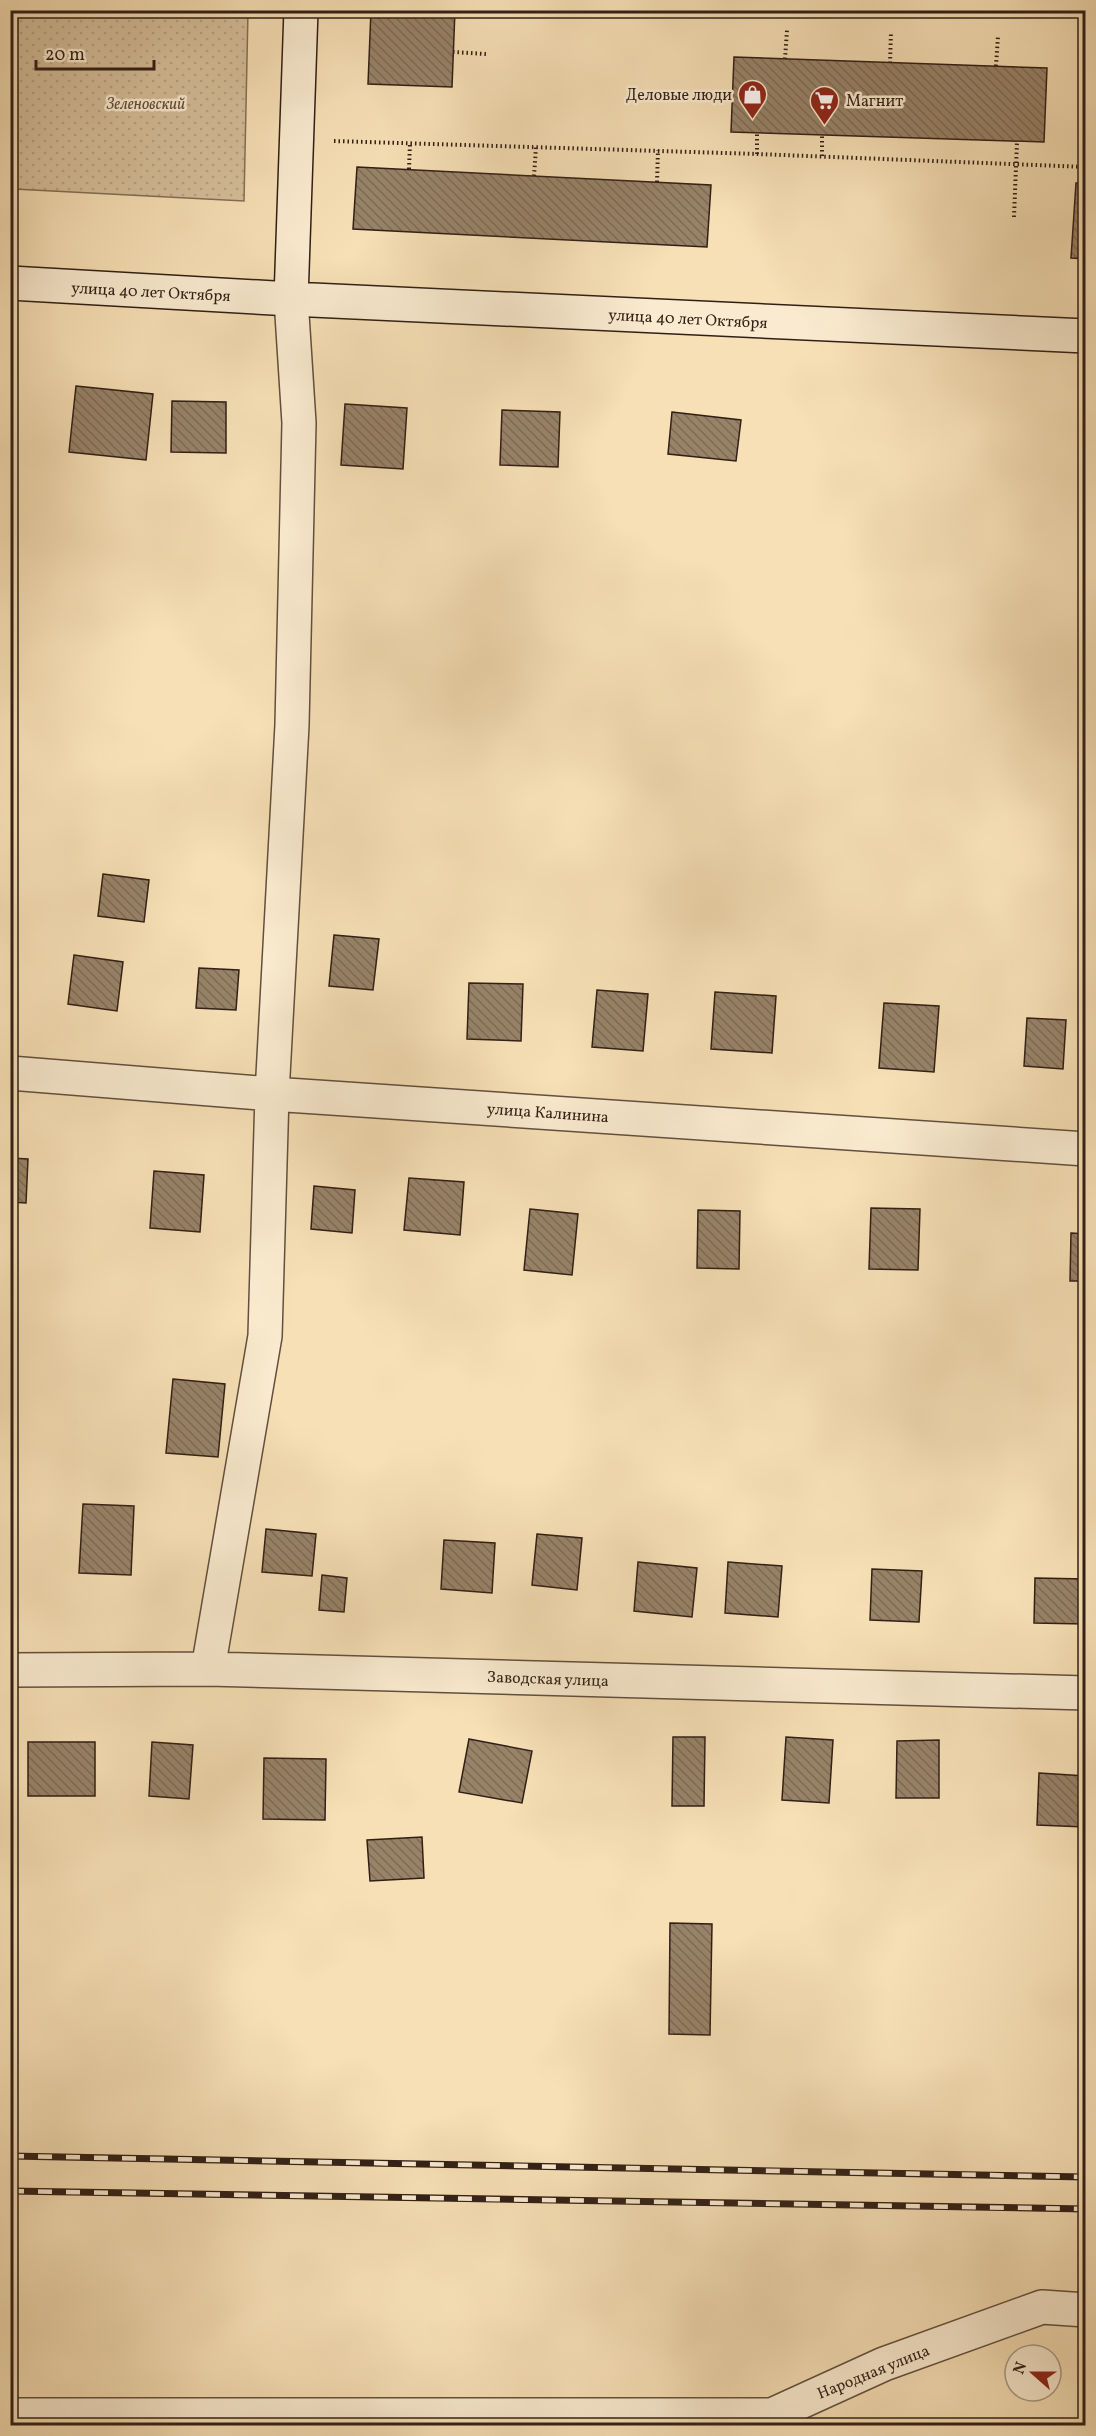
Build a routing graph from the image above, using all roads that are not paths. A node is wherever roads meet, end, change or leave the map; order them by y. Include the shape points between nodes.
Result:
1 (301, 10) edge
2 (10, 283) edge
3 (291, 299) junction
4 (1086, 336) edge
5 (10, 1073) edge
6 (273, 1094) junction
7 (1086, 1149) edge
8 (208, 1669) junction
9 (10, 1670) edge
10 (1086, 1693) edge
11 (1086, 2310) edge
12 (10, 2415) edge

1 - 3 street
2 - 3 street, улица 40 лет Октября
3 - 4 street, улица 40 лет Октября
3 - 6 street via 299,423 292,714
5 - 6 street, улица Калинина
6 - 7 street, улица Калинина
6 - 8 street via 265,1336
8 - 9 street, Заводская улица
8 - 10 street, Заводская улица
11 - 12 street, Народная улица via 1042,2307 884,2364 772,2415

